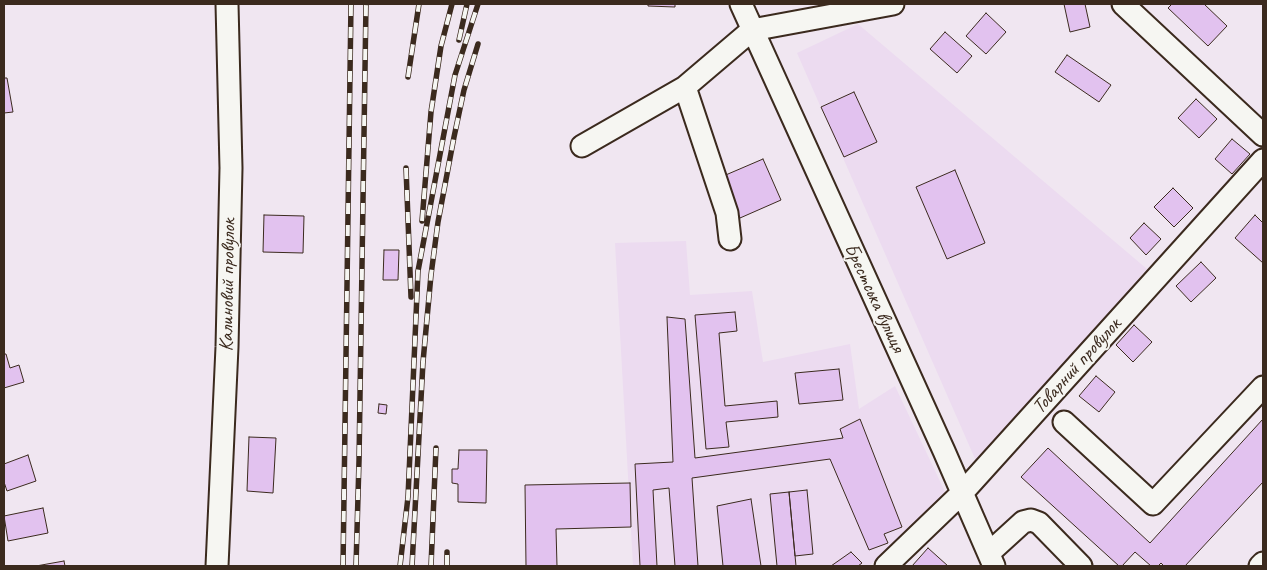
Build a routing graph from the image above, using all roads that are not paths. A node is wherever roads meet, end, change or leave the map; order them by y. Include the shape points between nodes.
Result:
1 (227, 4) edge
2 (741, 4) edge
3 (893, 4) edge
4 (1123, 4) edge
5 (752, 30) junction
6 (684, 87) junction
7 (1263, 135) edge
8 (582, 146) dead end
9 (1263, 160) edge
10 (730, 239) dead end
11 (1263, 387) edge
12 (1064, 422) dead end
13 (963, 492) junction
14 (992, 560) edge
15 (1263, 563) edge
16 (217, 566) edge
17 (886, 566) edge
18 (1081, 566) edge
19 (1260, 566) edge

1 - 16 street, Калиновий провулок via 231,168
2 - 5 street, Брестська вулиця
3 - 5 street
4 - 7 street
5 - 6 street
5 - 13 street, Брестська вулиця
6 - 8 street
6 - 10 street via 727,214
9 - 13 street, Товарний провулок
11 - 12 street via 1153,504
13 - 14 street, Брестська вулиця
13 - 17 street, Товарний провулок
14 - 18 street via 1023,522 1031,520 1039,523
15 - 19 street

